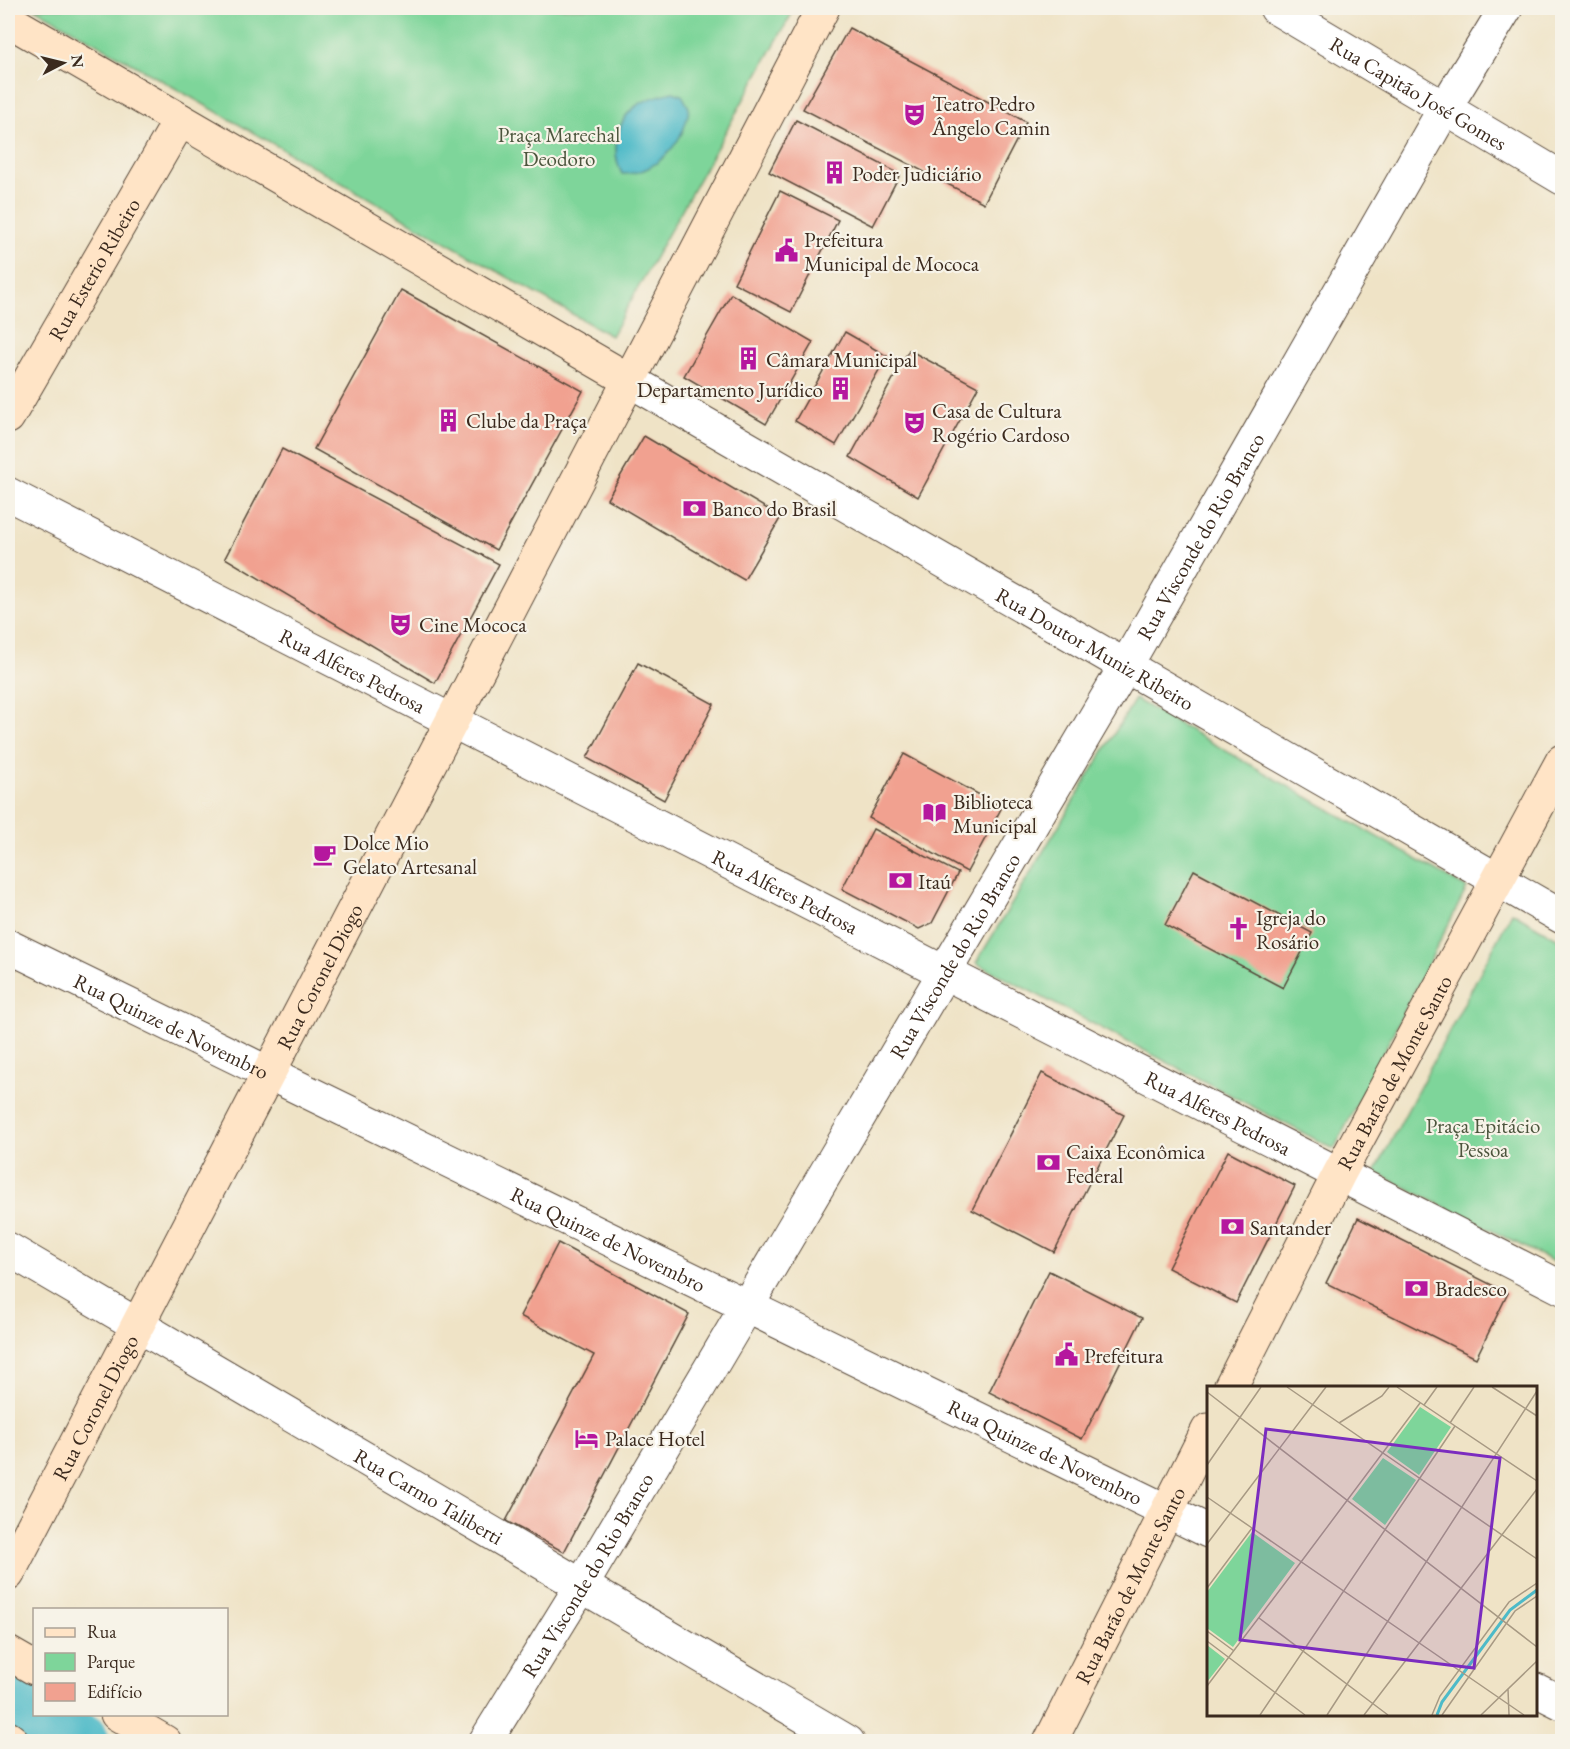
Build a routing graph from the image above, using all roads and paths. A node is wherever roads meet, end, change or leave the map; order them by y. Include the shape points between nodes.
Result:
1 (823, 8) edge
2 (1276, 8) edge
3 (1506, 8) edge
4 (8, 20) edge
5 (1446, 106) junction
6 (180, 120) junction
7 (1563, 178) edge
8 (629, 380) junction
9 (8, 417) edge
10 (8, 494) edge
11 (1125, 667) junction
12 (452, 720) junction
13 (1563, 761) edge
14 (1498, 880) junction
15 (1563, 917) edge
16 (8, 946) edge
17 (945, 971) junction
18 (268, 1074) junction
19 (1339, 1174) junction
20 (8, 1249) edge
21 (1563, 1288) edge
22 (747, 1306) junction
23 (137, 1325) junction
24 (1231, 1386) edge
25 (1207, 1434) edge
26 (1167, 1511) junction
27 (1207, 1530) edge
28 (8, 1574) edge
29 (582, 1585) junction
30 (8, 1653) edge
31 (33, 1667) edge
32 (1537, 1690) edge
33 (1563, 1703) edge
34 (120, 1716) edge
35 (8, 1738) edge
36 (13, 1742) edge
37 (165, 1742) edge
38 (485, 1742) edge
39 (848, 1742) edge
40 (1050, 1742) edge

1 - 8 main road
2 - 5 street, Rua Capitão José Gomes
3 - 5 street, Rua Visconde do Rio Branco
4 - 6 main road
5 - 7 street, Rua Capitão José Gomes
5 - 11 street, Rua Visconde do Rio Branco
6 - 8 main road
6 - 9 main road, Rua Esterio Ribeiro
8 - 11 street, Rua Doutor Muniz Ribeiro
8 - 12 main road, Rua Coronel Diogo
10 - 12 street, Rua Alferes Pedrosa
11 - 14 street, Rua Doutor Muniz Ribeiro
11 - 17 street, Rua Visconde do Rio Branco
12 - 17 street, Rua Alferes Pedrosa
12 - 18 main road, Rua Coronel Diogo
13 - 14 main road, Rua Barão de Monte Santo
14 - 15 street, Rua Doutor Muniz Ribeiro
14 - 19 main road, Rua Barão de Monte Santo
16 - 18 street, Rua Quinze de Novembro
17 - 19 street, Rua Alferes Pedrosa
17 - 22 street, Rua Visconde do Rio Branco
18 - 22 street, Rua Quinze de Novembro
18 - 23 main road, Rua Coronel Diogo
19 - 21 street, Rua Alferes Pedrosa
19 - 24 main road, Rua Barão de Monte Santo
20 - 23 street, Rua Carmo Taliberti
22 - 26 street, Rua Quinze de Novembro
22 - 29 street, Rua Visconde do Rio Branco
23 - 28 main road, Rua Coronel Diogo
23 - 29 street, Rua Carmo Taliberti
25 - 26 main road, Rua Barão de Monte Santo
26 - 27 street, Rua Quinze de Novembro
26 - 40 main road, Rua Barão de Monte Santo
29 - 38 street, Rua Visconde do Rio Branco
29 - 39 street, Rua Carmo Taliberti
30 - 31 main road
32 - 33 street
34 - 37 main road
35 - 36 main road

